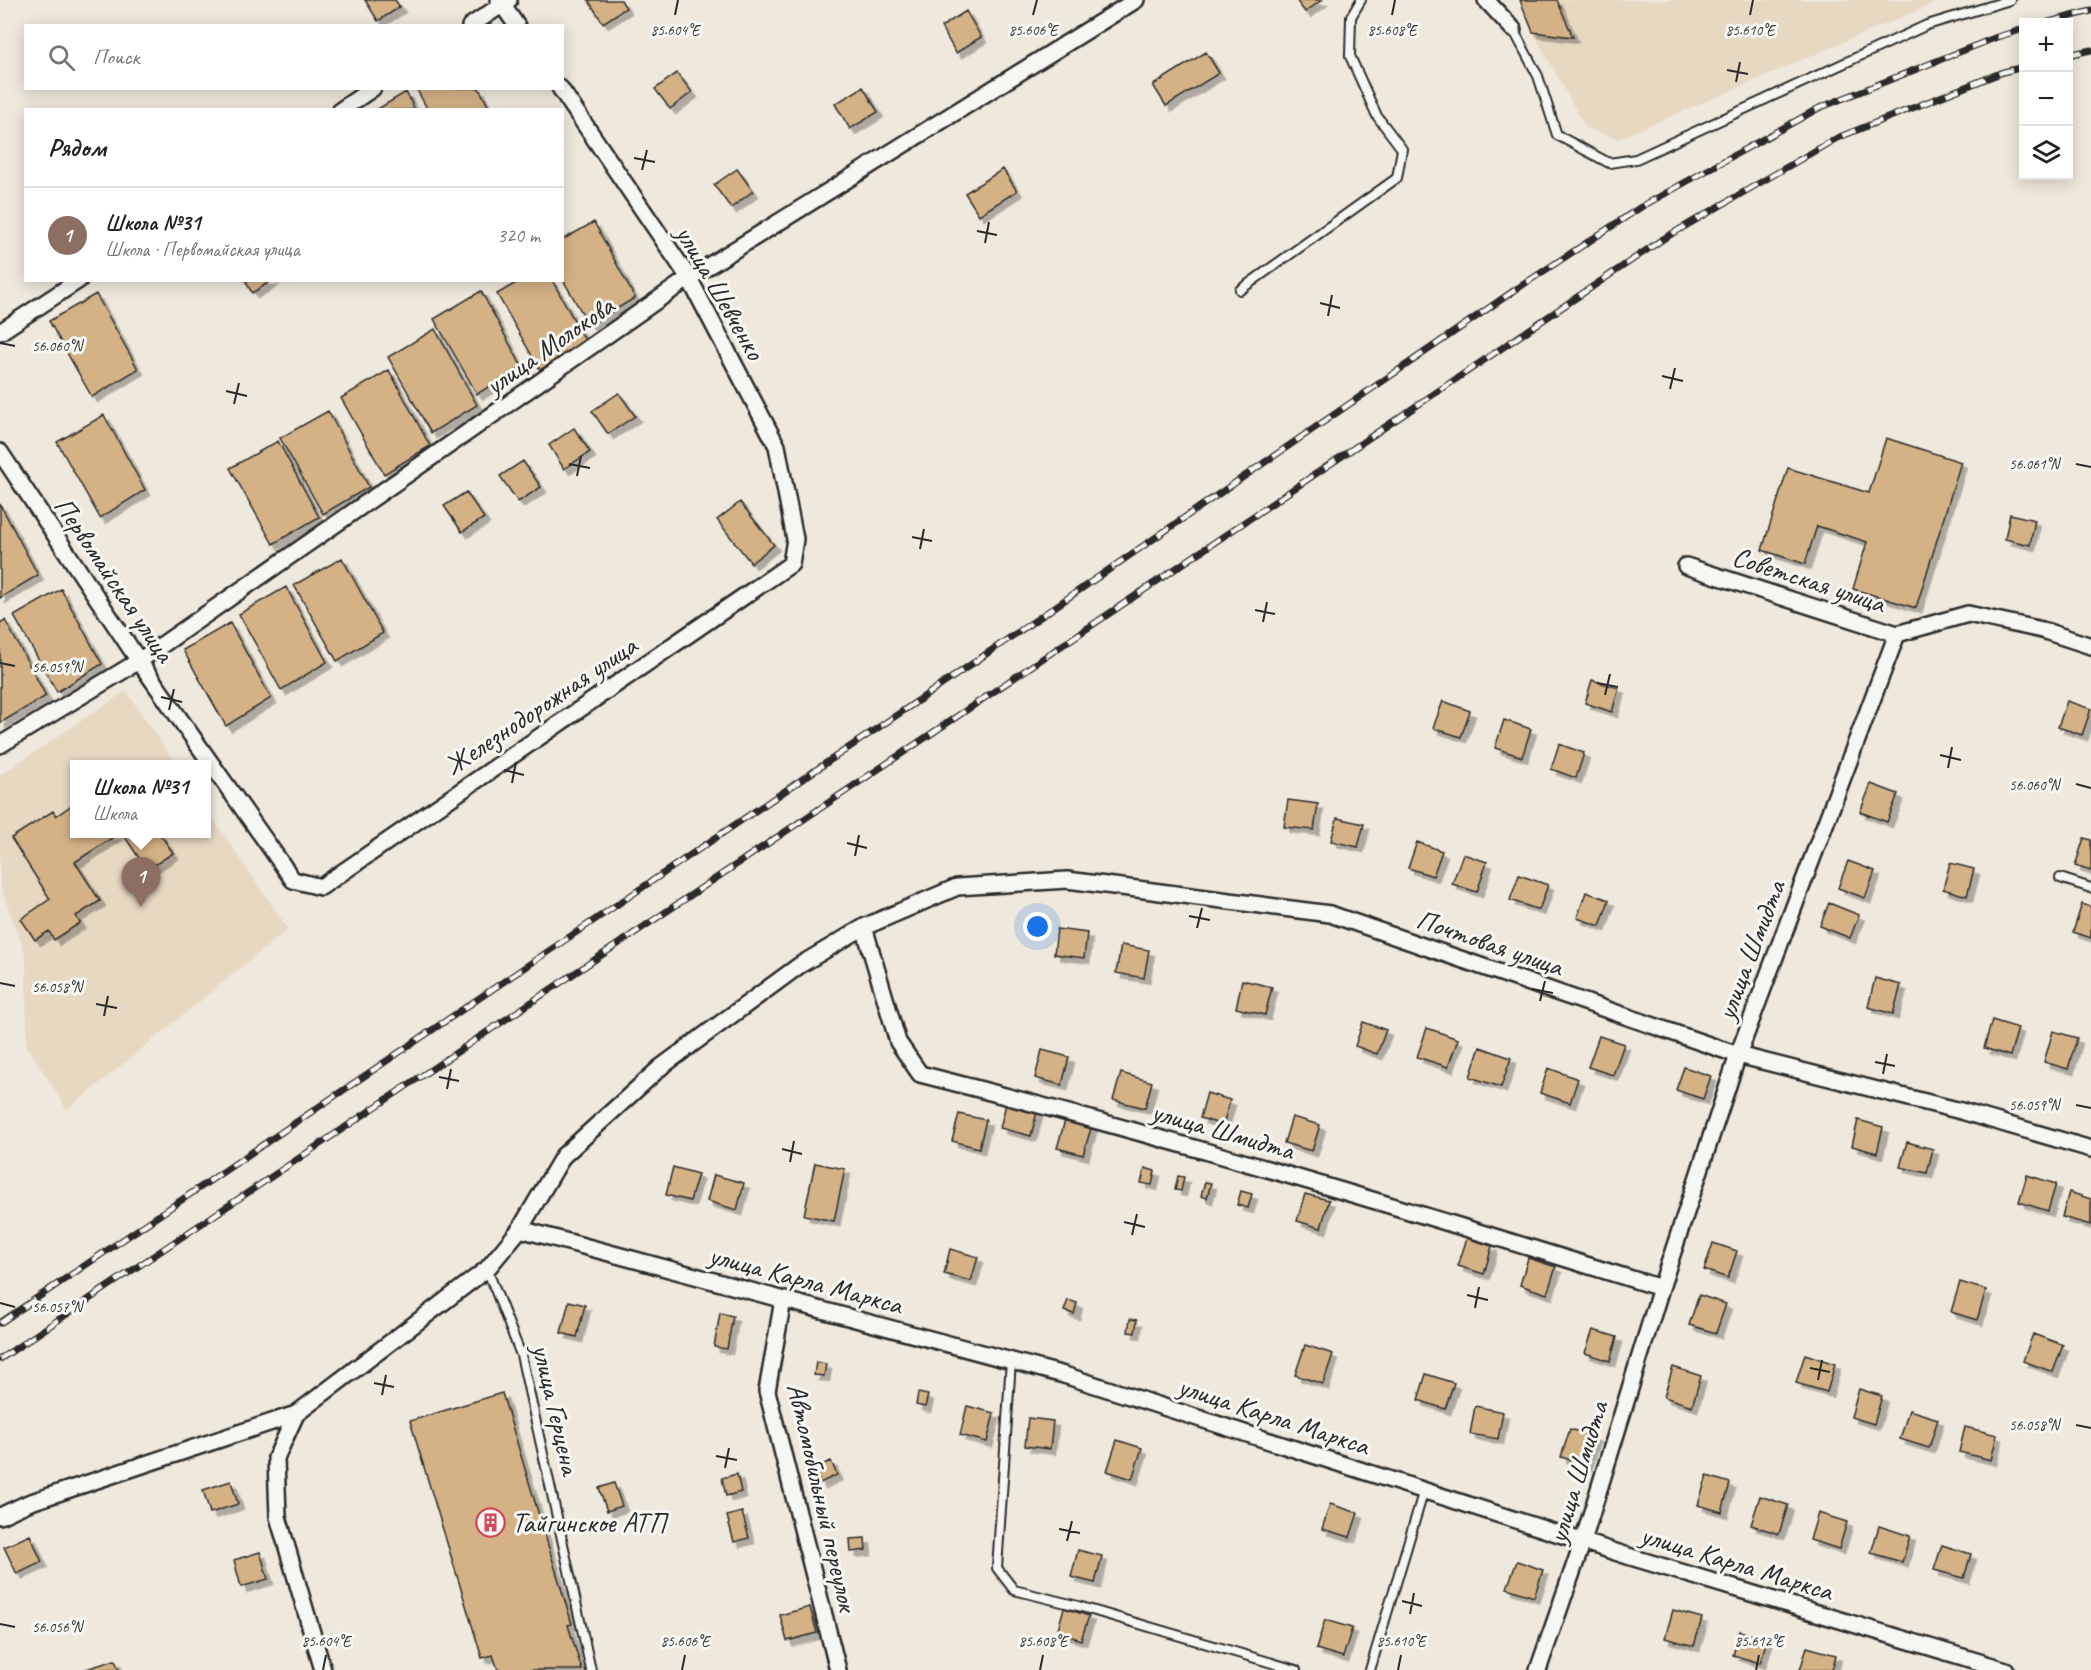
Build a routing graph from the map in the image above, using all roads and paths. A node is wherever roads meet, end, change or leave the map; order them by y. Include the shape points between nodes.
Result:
1 (1136, 0) edge
2 (1361, 0) edge
3 (1486, 0) edge
4 (2010, 0) edge
5 (503, 1) edge
6 (473, 24) edge
7 (516, 24) edge
8 (1513, 29) joint
9 (370, 90) edge
10 (561, 90) edge
11 (344, 108) edge
12 (689, 278) junction
13 (76, 282) edge
14 (1240, 290) dead end
15 (0, 332) edge
16 (0, 452) edge
17 (795, 539) joint
18 (1686, 566) dead end
19 (1897, 634) junction
20 (2091, 646) edge
21 (139, 661) junction
22 (0, 745) edge
23 (209, 760) edge
24 (211, 763) edge
25 (2060, 878) dead end
26 (293, 880) joint
27 (2091, 888) edge
28 (864, 927) junction
29 (1738, 1055) junction
30 (2091, 1149) edge
31 (520, 1229) junction
32 (487, 1269) junction
33 (1661, 1288) junction
34 (783, 1300) junction
35 (1011, 1361) junction
36 (296, 1414) junction
37 (1424, 1490) junction
38 (0, 1515) edge
39 (1583, 1541) junction
40 (323, 1670) edge
41 (591, 1670) edge
42 (838, 1670) edge
43 (1296, 1670) edge
44 (1370, 1670) edge
45 (1539, 1670) edge
46 (2006, 1670) edge

1 - 12 street, улица Молокова
2 - 14 lane via 1351,16 1350,56 1377,116 1402,149 1397,178
3 - 8 street
4 - 8 lane via 1927,25 1636,159 1610,163 1557,135 1538,76
5 - 6 street
5 - 7 street
9 - 11 street
10 - 12 street, улица Шевченко
12 - 17 street, улица Шевченко via 777,446
12 - 21 street, улица Молокова
13 - 15 street
16 - 21 street, Первомайская улица
17 - 26 street, Железнодорожная улица via 791,564 321,887
18 - 19 street, Советская улица
19 - 20 street, Советская улица via 1968,614 2042,630
19 - 29 street, улица Шмидта
21 - 22 street, улица Молокова
21 - 23 street, Первомайская улица
24 - 26 street, Первомайская улица
25 - 27 lane
28 - 29 street, Почтовая улица via 957,887 1068,880 1330,914
28 - 31 street, Почтовая улица via 800,965 661,1067 563,1156
28 - 33 street, улица Шмидта via 898,1042 920,1074 1071,1112
29 - 30 street, Почтовая улица via 1961,1111
29 - 33 street, улица Шмидта
31 - 32 street, Почтовая улица
31 - 34 street, улица Карла Маркса
32 - 36 street, Почтовая улица
32 - 41 lane, улица Герцена via 521,1355
33 - 39 street, улица Шмидта
34 - 35 street, улица Карла Маркса
34 - 42 street, Автомобильный переулок via 766,1391
35 - 37 street, улица Карла Маркса
35 - 43 lane via 997,1568 1014,1590
36 - 38 street
36 - 40 street via 276,1458 278,1517
37 - 39 street, улица Карла Маркса
37 - 44 lane
39 - 45 street, улица Шмидта
39 - 46 street, улица Карла Маркса

